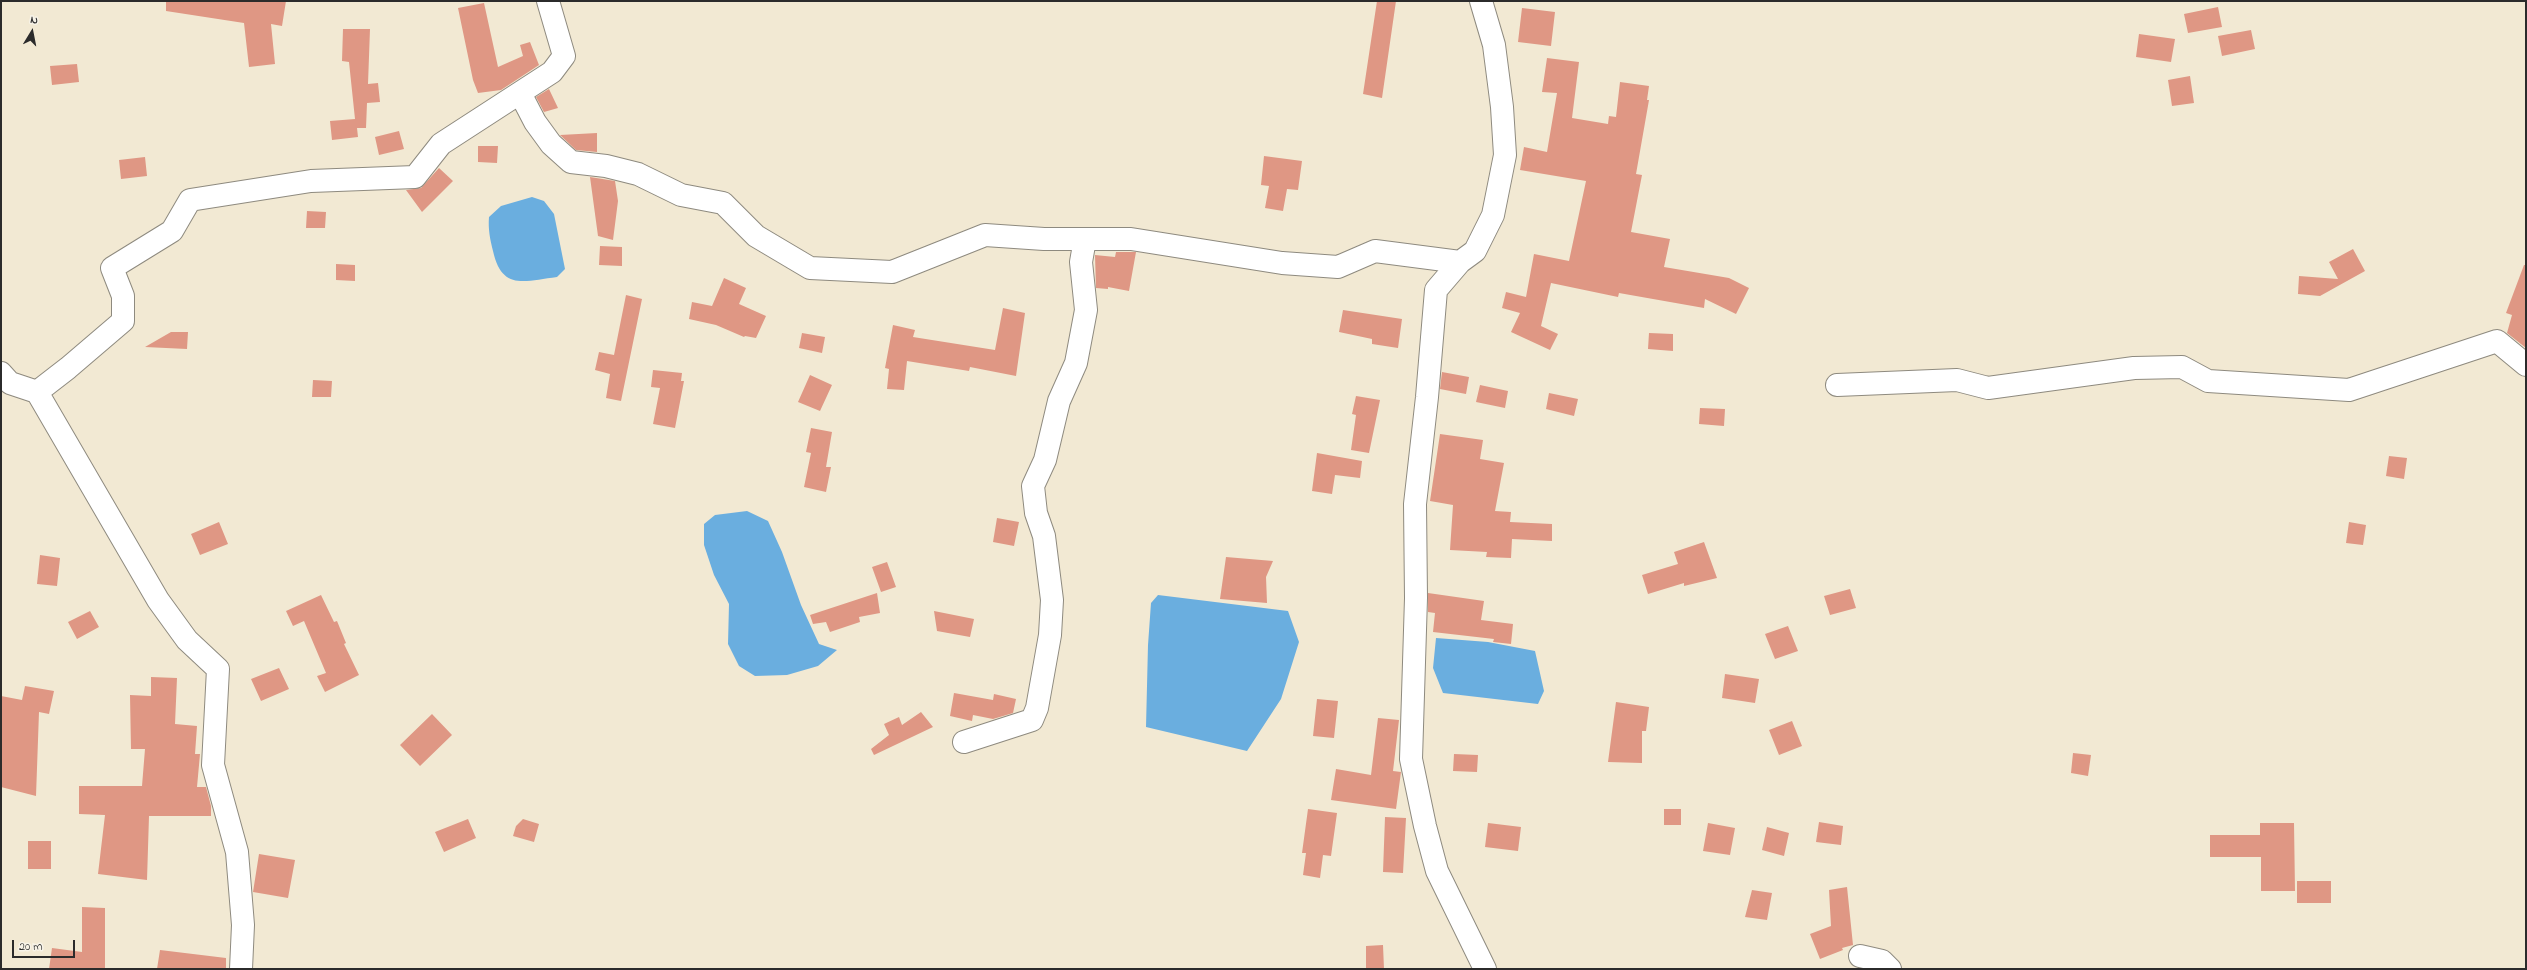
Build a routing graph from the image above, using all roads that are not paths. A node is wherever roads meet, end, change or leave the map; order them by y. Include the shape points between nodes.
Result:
1 (548, 1) edge
2 (1481, 1) edge
3 (520, 93) junction
4 (1085, 239) junction
5 (1460, 262) junction
6 (2526, 365) edge
7 (4, 382) edge
8 (1837, 385) dead end
9 (36, 392) junction
10 (964, 742) dead end
11 (1860, 956) dead end
12 (240, 969) edge
13 (1485, 969) edge
14 (1890, 969) edge

1 - 3 street via 564,56 552,72
2 - 5 street via 1494,45 1502,107 1504,155 1493,215 1475,251
3 - 4 street via 535,122 551,144 571,162 606,166 638,174 681,195 723,203 756,236 810,268 892,272 985,234
3 - 9 street via 441,144 415,177 311,181 190,200 172,231 112,268 123,296 123,321
4 - 5 street via 1131,239 1282,263 1338,267 1375,251
4 - 10 street via 1082,262 1086,310 1076,363 1059,401 1045,460 1033,486 1036,513 1044,536 1052,600 1050,635 1037,708 1032,720
5 - 13 street via 1436,290 1415,504 1416,598 1411,759 1437,871
6 - 8 street via 2497,341 2349,390 2208,381 2182,367 2134,368 1988,388 1957,380
7 - 9 street
9 - 12 street via 158,600 187,640 218,669 213,764 237,852 243,925
11 - 14 street via 1882,961

